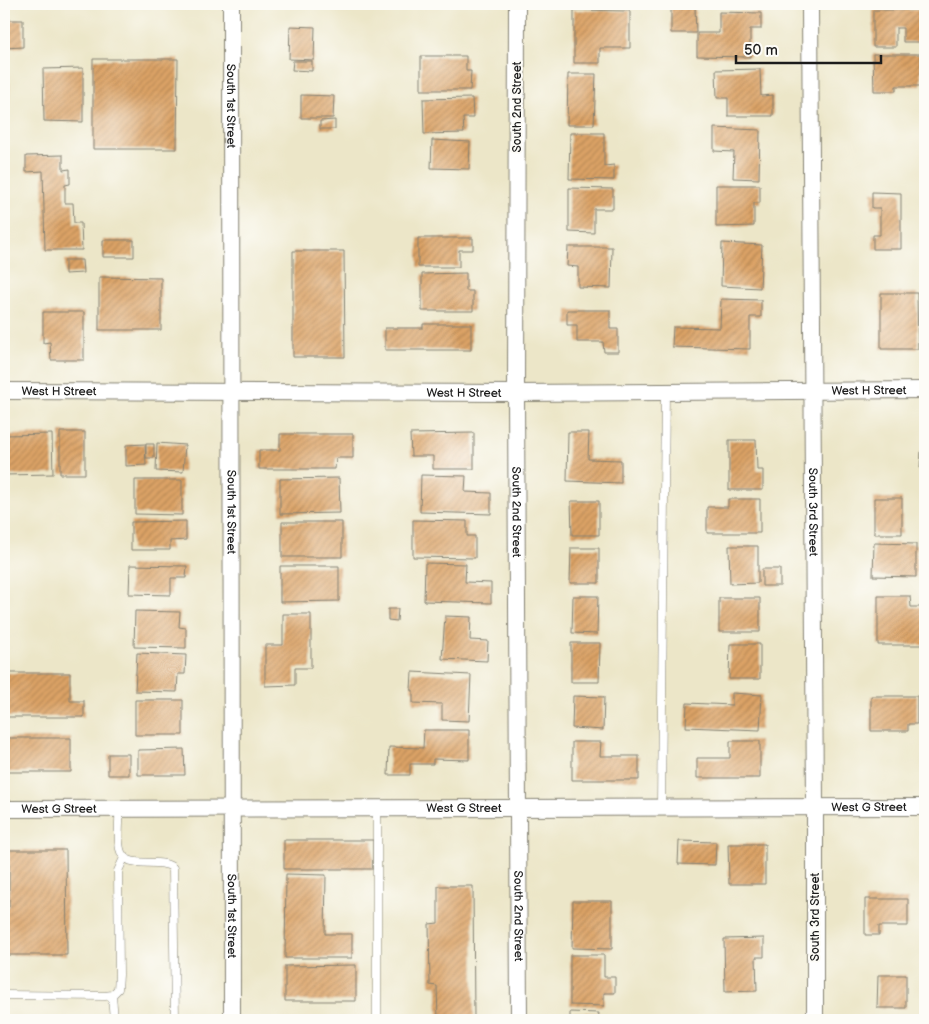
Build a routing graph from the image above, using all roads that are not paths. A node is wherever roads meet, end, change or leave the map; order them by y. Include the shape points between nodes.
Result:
1 (231, 4) edge
2 (517, 4) edge
3 (810, 4) edge
4 (813, 390) junction
5 (925, 390) edge
6 (4, 392) edge
7 (665, 392) junction
8 (231, 393) junction
9 (516, 393) junction
10 (815, 807) junction
11 (925, 807) edge
12 (377, 808) junction
13 (519, 808) junction
14 (660, 808) junction
15 (4, 809) edge
16 (119, 809) junction
17 (232, 809) junction
18 (124, 858) junction
19 (4, 995) edge
20 (112, 995) junction
21 (114, 1020) edge
22 (175, 1020) edge
23 (232, 1020) edge
24 (377, 1020) edge
25 (519, 1020) edge
26 (815, 1020) edge

1 - 8 street, South 1st Street
2 - 9 street, South 2nd Street
3 - 4 street, South 3rd Street
4 - 5 street, West H Street
4 - 7 street, West H Street
4 - 10 street, South 3rd Street
6 - 8 street, West H Street
7 - 9 street, West H Street
7 - 14 lane
8 - 9 street, West H Street
8 - 17 street, South 1st Street
9 - 13 street, South 2nd Street
10 - 11 street, West G Street
10 - 14 street, West G Street
10 - 26 street, South 3rd Street
12 - 13 street, West G Street
12 - 17 street, West G Street
12 - 24 lane
13 - 14 street, West G Street
13 - 25 street, South 2nd Street
15 - 16 street, West G Street
16 - 17 street, West G Street
16 - 18 lane via 120,851
17 - 23 street, South 1st Street
18 - 20 lane via 118,871 118,989
18 - 22 lane via 132,862 161,862 173,868
19 - 20 lane
20 - 21 lane

